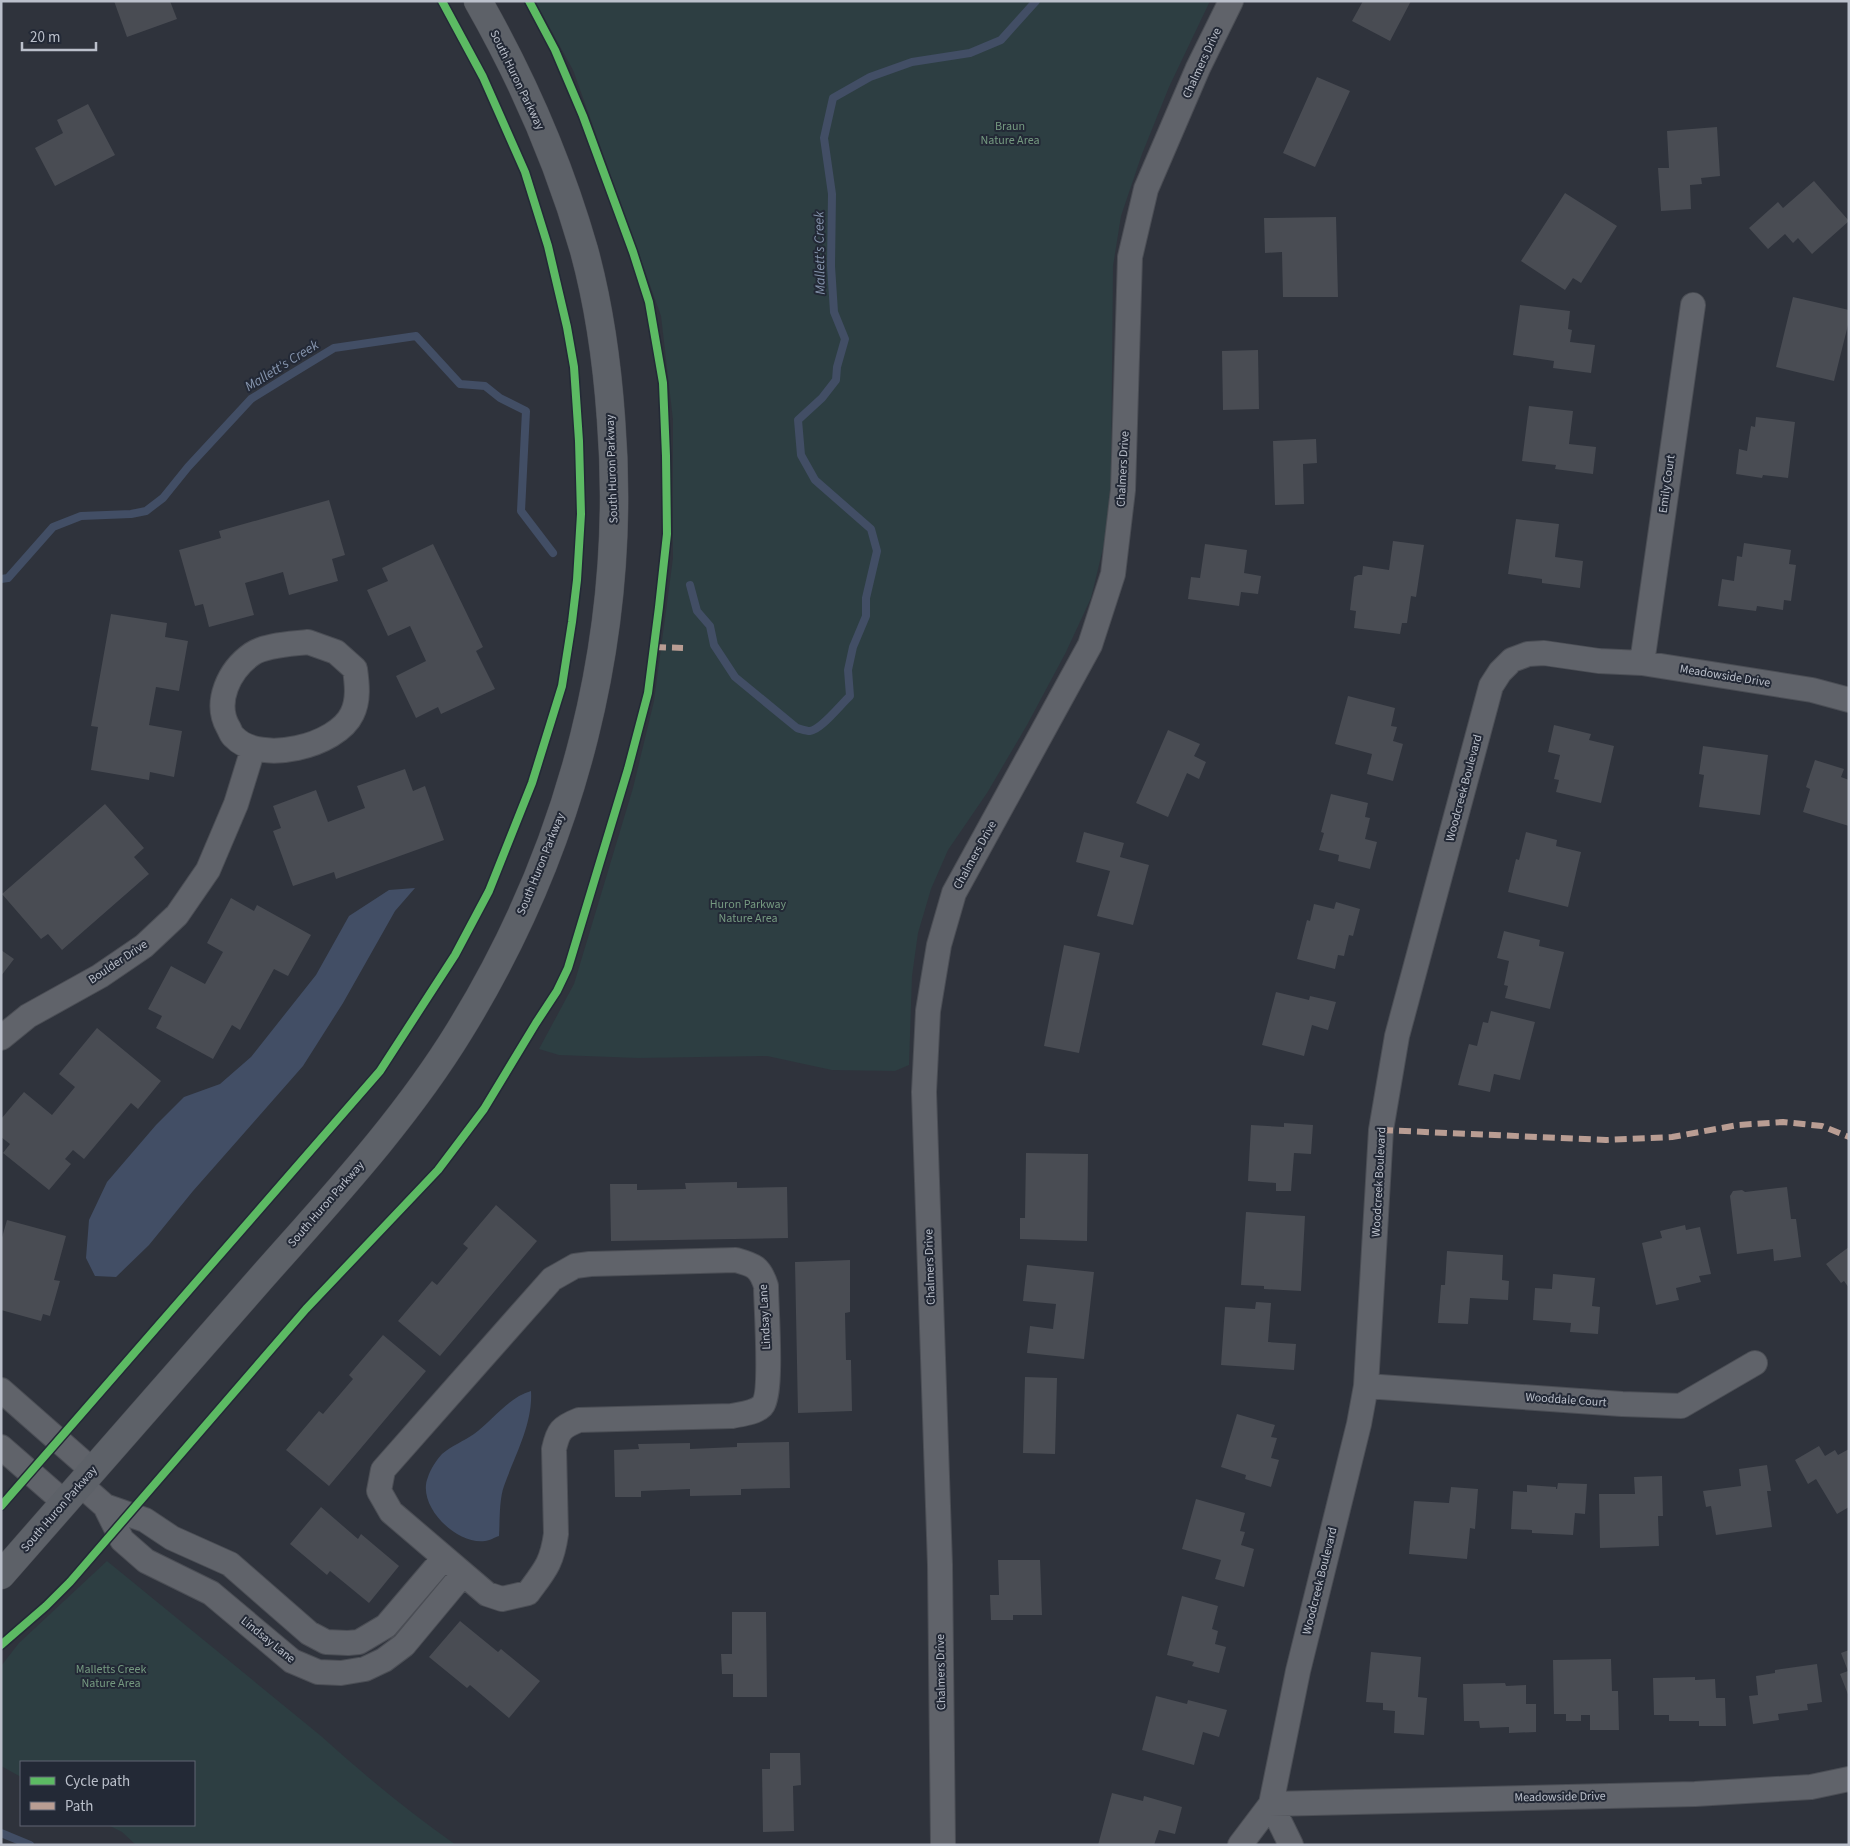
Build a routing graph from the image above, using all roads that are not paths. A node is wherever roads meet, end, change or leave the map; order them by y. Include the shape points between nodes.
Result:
1 (478, 1) edge
2 (1231, 1) edge
3 (1693, 305) dead end
4 (1599, 661) joint
5 (1642, 663) junction
6 (1849, 700) edge
7 (253, 749) junction
8 (1, 1038) edge
9 (1755, 1363) dead end
10 (1366, 1386) junction
11 (1, 1390) edge
12 (1, 1447) edge
13 (79, 1486) junction
14 (105, 1506) junction
15 (444, 1558) junction
16 (463, 1574) junction
17 (1, 1575) edge
18 (251, 1583) junction
19 (229, 1608) junction
20 (1849, 1779) edge
21 (1271, 1804) junction
22 (942, 1845) edge
23 (1240, 1845) edge
24 (1291, 1845) edge

1 - 13 main road, South Huron Parkway via 538,119 562,180 584,252 600,325 609,386 614,458 614,527 607,621 588,728 555,834 526,905 459,1032 416,1095 365,1158
2 - 22 street, Chalmers Drive via 1146,189 1130,256 1123,490 1113,574 1090,645 954,892 939,945 928,1011 924,1092 940,1565
3 - 5 street, Emily Court
4 - 5 street, Meadowside Drive
4 - 10 street, Woodcreek Boulevard via 1544,653 1528,654 1512,660 1491,686 1397,1036 1381,1130
5 - 6 street, Meadowside Drive via 1812,690
7 - 7 street via 279,752 334,734 352,715 358,692 355,669 336,652 308,642 282,644 253,654 234,672 223,693 223,718 234,737
7 - 8 street, Boulder Drive via 236,804 208,870 177,915 144,946 100,976 28,1016
9 - 10 street, Wooddale Court via 1681,1406
10 - 21 street, Woodcreek Boulevard via 1298,1671
11 - 13 street
12 - 13 street
13 - 14 street, Lindsay Lane
13 - 17 main road, South Huron Parkway
14 - 18 street, Lindsay Lane via 145,1520 172,1538 230,1564
14 - 19 street, Lindsay Lane via 122,1540 146,1561 211,1593
15 - 16 street, Lindsay Lane
15 - 16 street, Lindsay Lane via 391,1512 379,1491 383,1470 552,1279 575,1266 590,1264 736,1260 751,1264 762,1273 766,1286 768,1378 762,1406 749,1413 732,1416 578,1420 566,1425 557,1435 554,1448 556,1534 551,1560 544,1571 528,1593 502,1599 488,1594
15 - 18 street, Lindsay Lane via 386,1626 359,1642 326,1642 309,1633
16 - 19 street, Lindsay Lane via 404,1645 378,1663 341,1673 318,1672 292,1661
18 - 19 street
20 - 21 street, Meadowside Drive via 1811,1787 1695,1794
21 - 23 street, Woodcreek Boulevard
21 - 24 street

